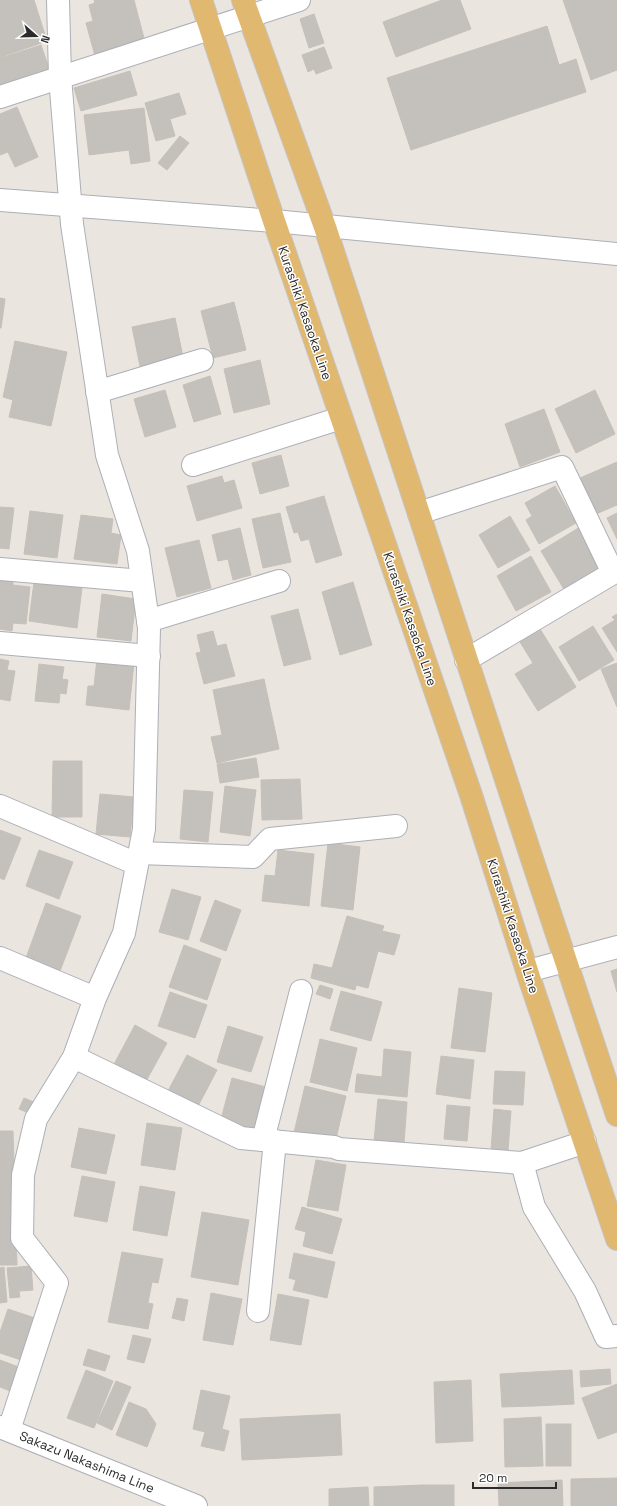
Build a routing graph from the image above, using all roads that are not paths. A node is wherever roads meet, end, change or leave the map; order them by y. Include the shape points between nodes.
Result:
1 (58, 0) edge
2 (201, 0) edge
3 (299, 0) edge
4 (246, 8) edge
5 (210, 28) junction
6 (60, 77) junction
7 (0, 97) edge
8 (0, 200) edge
9 (70, 206) junction
10 (274, 221) junction
11 (325, 227) junction
12 (617, 254) edge
13 (202, 360) dead end
14 (97, 392) junction
15 (341, 418) junction
16 (193, 465) dead end
17 (419, 513) junction
18 (0, 569) edge
19 (142, 581) junction
20 (279, 581) dead end
21 (148, 621) junction
22 (0, 643) edge
23 (149, 656) junction
24 (466, 660) junction
25 (0, 806) edge
26 (396, 826) dead end
27 (138, 859) junction
28 (617, 947) edge
29 (0, 958) edge
30 (566, 961) junction
31 (528, 971) junction
32 (301, 991) dead end
33 (95, 998) junction
34 (74, 1057) junction
35 (617, 1115) edge
36 (269, 1140) junction
37 (585, 1142) junction
38 (522, 1163) junction
39 (617, 1239) edge
40 (258, 1311) dead end
41 (617, 1336) edge
42 (5, 1429) edge
43 (196, 1506) edge

1 - 6 street
2 - 5 main road, Kurashiki Kasaoka Line
3 - 4 street
4 - 5 street
4 - 11 main road
5 - 6 street
5 - 10 main road, Kurashiki Kasaoka Line
6 - 7 street
6 - 9 street
8 - 9 street
9 - 10 street
9 - 14 street
10 - 11 street
10 - 15 main road, Kurashiki Kasaoka Line
11 - 12 street
11 - 17 main road
13 - 14 street
14 - 19 street via 107,455 138,551
15 - 16 street
15 - 31 main road, Kurashiki Kasaoka Line via 471,795
17 - 24 main road
17 - 24 street via 562,467 613,573
18 - 19 street
19 - 21 street
20 - 21 street
21 - 23 street
22 - 23 street
23 - 27 street via 144,829
24 - 30 main road
25 - 27 street
26 - 27 street via 270,839 253,857
27 - 33 street via 124,933
28 - 30 street
29 - 33 street
30 - 31 street
30 - 35 main road
31 - 37 main road, Kurashiki Kasaoka Line
32 - 36 street
33 - 34 street
34 - 36 street via 241,1138
34 - 42 street via 36,1119 23,1176 22,1238 57,1283
36 - 38 street via 334,1147 339,1150
36 - 40 street
37 - 38 street
37 - 39 main road, Kurashiki Kasaoka Line
38 - 41 street via 534,1207 585,1291 606,1337
42 - 43 street, Sakazu Nakashima Line

